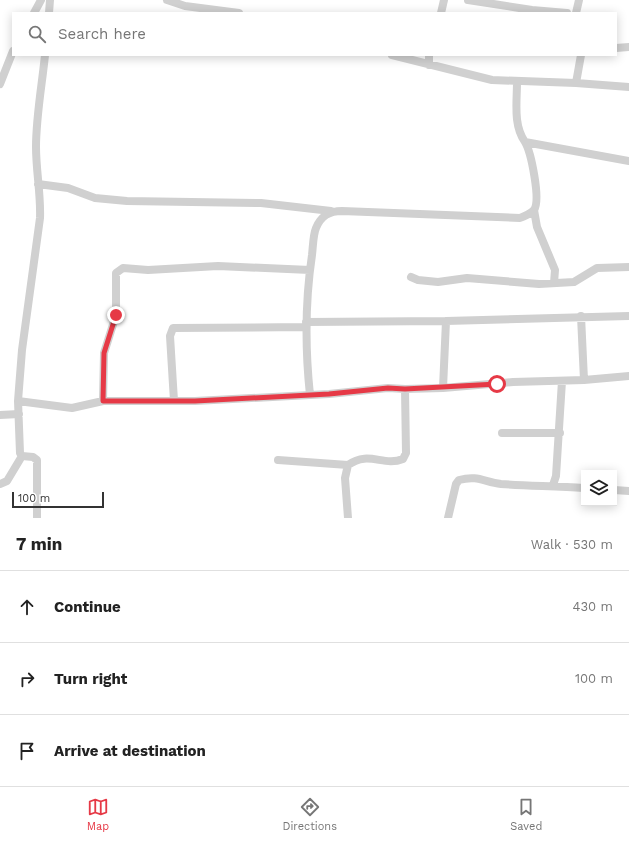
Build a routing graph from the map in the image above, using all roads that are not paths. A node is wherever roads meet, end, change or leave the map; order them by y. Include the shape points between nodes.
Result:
1 (41, 0) edge
2 (50, 0) edge
3 (167, 0) edge
4 (444, 0) edge
5 (468, 0) edge
6 (579, 0) edge
7 (35, 12) edge
8 (49, 12) edge
9 (231, 12) edge
10 (441, 12) edge
11 (555, 12) edge
12 (576, 12) edge
13 (617, 48) edge
14 (629, 48) edge
15 (12, 54) edge
16 (45, 56) edge
17 (396, 56) edge
18 (429, 56) edge
19 (581, 56) edge
20 (429, 65) junction
21 (517, 82) junction
22 (576, 83) junction
23 (0, 84) edge
24 (629, 88) edge
25 (525, 142) junction
26 (629, 160) edge
27 (38, 184) junction
28 (534, 210) junction
29 (331, 211) junction
30 (629, 267) edge
31 (310, 270) junction
32 (411, 277) dead end
33 (554, 283) junction
34 (581, 316) junction
35 (629, 316) edge
36 (446, 321) junction
37 (306, 324) junction
38 (629, 376) edge
39 (584, 380) junction
40 (562, 381) junction
41 (443, 388) junction
42 (405, 389) junction
43 (310, 395) junction
44 (18, 401) junction
45 (103, 401) junction
46 (174, 401) junction
47 (19, 414) junction
48 (0, 415) edge
49 (502, 433) dead end
50 (560, 433) junction
51 (22, 456) junction
52 (278, 460) dead end
53 (348, 465) junction
54 (0, 484) edge
55 (553, 485) junction
56 (581, 488) edge
57 (617, 490) edge
58 (629, 491) edge
59 (37, 518) edge
60 (348, 518) edge
61 (448, 518) edge

1 - 7 street
2 - 8 street
3 - 9 street via 186,6
4 - 10 street
5 - 11 street
6 - 12 street
13 - 14 street
15 - 23 street
16 - 27 street via 36,139
17 - 20 street
18 - 20 street
19 - 22 street
20 - 21 street via 492,80
21 - 22 street
21 - 25 street via 518,128
22 - 24 street
25 - 26 street
25 - 28 street via 530,150 532,172 536,179
27 - 29 street via 68,188 95,198 261,203
27 - 44 street via 40,218 22,350
28 - 29 street via 520,218
28 - 33 street via 537,227 556,270
29 - 31 street via 323,216 316,228
30 - 33 street via 597,268 574,282
31 - 37 street
31 - 45 street via 218,266 119,270 116,273 116,315 104,353
32 - 33 street via 438,282 467,278 514,283
34 - 35 street
34 - 36 street
34 - 39 street
36 - 37 street
36 - 41 street
37 - 43 street
37 - 46 street via 173,328 170,336
38 - 39 street
39 - 40 street
40 - 41 street
40 - 50 street
41 - 42 street
42 - 43 street via 388,388
42 - 53 street via 406,453 403,459 391,462 367,457 356,459
43 - 46 street
44 - 45 street via 72,408
44 - 47 street
45 - 46 street
47 - 48 street
47 - 51 street
49 - 50 street
50 - 55 street
51 - 54 street via 7,481
51 - 59 street via 37,460
52 - 53 street
53 - 60 street via 345,478
55 - 56 street
55 - 61 street via 499,484 483,478 459,480
57 - 58 street

